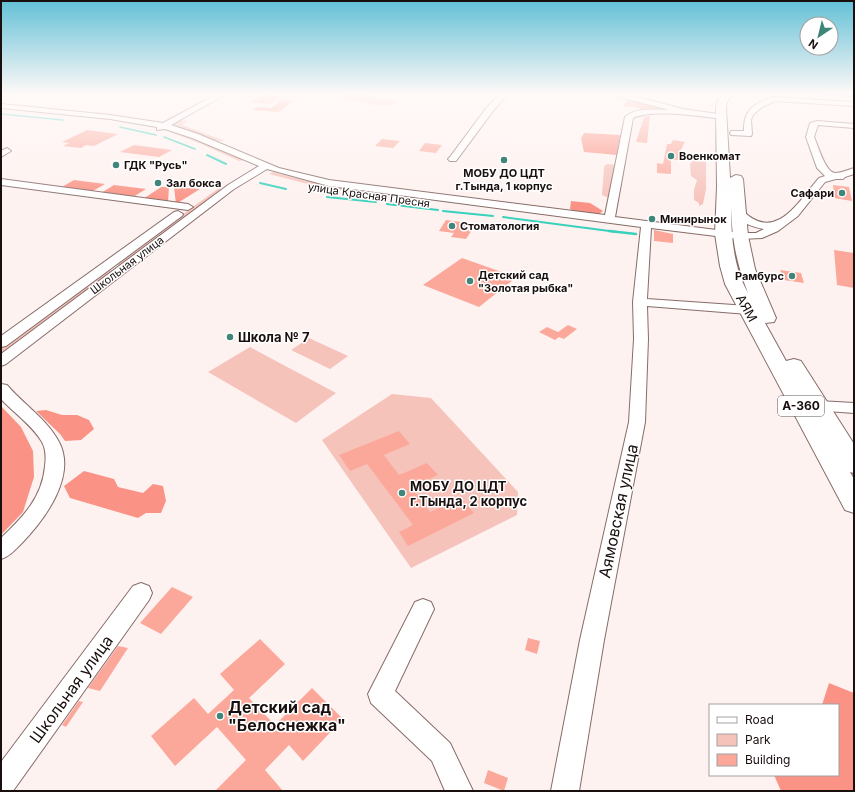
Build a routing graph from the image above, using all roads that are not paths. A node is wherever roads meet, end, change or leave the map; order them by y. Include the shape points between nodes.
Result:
1 (165, 130) edge
2 (173, 130) edge
3 (475, 130) edge
4 (626, 130) edge
5 (722, 130) edge
6 (734, 130) edge
7 (748, 130) edge
8 (811, 130) edge
9 (735, 139) joint
10 (206, 150) dead end
11 (453, 159) dead end
12 (251, 167) junction
13 (736, 170) dead end
14 (854, 171) edge
15 (834, 176) junction
16 (854, 180) edge
17 (1, 182) edge
18 (217, 186) junction
19 (231, 187) junction
20 (188, 206) junction
21 (739, 213) junction
22 (609, 220) junction
23 (783, 224) junction
24 (646, 228) junction
25 (723, 236) junction
26 (741, 238) junction
27 (106, 267) junction
28 (122, 269) junction
29 (640, 302) junction
30 (748, 310) junction
31 (1, 343) edge
32 (1, 361) edge
33 (1, 389) edge
34 (819, 406) junction
35 (854, 408) edge
36 (854, 464) edge
37 (854, 503) edge
38 (1, 551) edge
39 (141, 593) dead end
40 (423, 609) dead end
41 (1, 785) edge
42 (459, 791) edge
43 (565, 791) edge

1 - 10 street, улица Красная Пресня
2 - 12 street, улица Красная Пресня via 195,136
3 - 11 street
4 - 22 street
5 - 25 highway, АЯМ / А-360
6 - 9 highway
7 - 9 street via 748,134
8 - 15 street via 810,137 822,168
12 - 18 street, Школьная улица
12 - 19 street, Школьная улица
12 - 22 street, улица Красная Пресня via 266,166 329,183
12 - 24 street, улица Красная Пресня via 289,183 337,192
13 - 21 highway, АЯМ / А-360
14 - 15 street
15 - 16 street
15 - 23 street via 819,183
17 - 20 street
18 - 19 street
18 - 20 street, Школьная улица
19 - 28 street, Школьная улица
20 - 27 street, Школьная улица
21 - 23 street via 758,226
21 - 26 highway, АЯМ / А-360
22 - 25 street, улица Красная Пресня
23 - 26 street via 752,240
24 - 25 street, улица Красная Пресня
24 - 29 street, Аямовская улица
25 - 26 street
25 - 30 highway, АЯМ / А-360 via 732,278
26 - 34 highway, АЯМ / А-360 via 747,269 770,324
27 - 28 street
27 - 31 street, Школьная улица
28 - 32 street, Школьная улица
29 - 30 street
29 - 43 street, Аямовская улица via 637,422 592,640
30 - 37 highway, АЯМ / А-360
33 - 38 street via 49,439 54,462 53,481 47,499 36,515
34 - 35 street
34 - 36 highway, АЯМ / А-360
39 - 41 street, Школьная улица
40 - 42 street via 380,694 441,752

